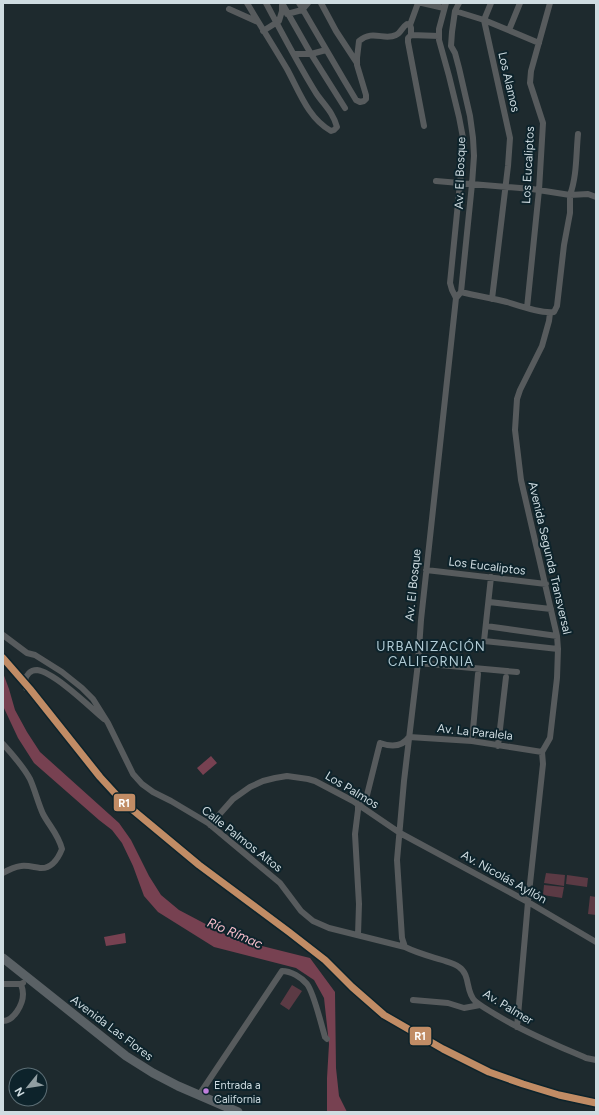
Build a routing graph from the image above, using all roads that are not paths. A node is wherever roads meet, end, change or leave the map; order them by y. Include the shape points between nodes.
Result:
1 (247, 3) edge
2 (266, 3) edge
3 (299, 3) edge
4 (308, 3) edge
5 (321, 3) edge
6 (418, 3) edge
7 (422, 3) edge
8 (459, 3) edge
9 (491, 3) edge
10 (520, 3) edge
11 (550, 3) edge
12 (282, 4) edge
13 (445, 5) edge
14 (229, 9) dead end
15 (302, 10) junction
16 (456, 11) junction
17 (288, 14) junction
18 (484, 20) junction
19 (258, 22) junction
20 (277, 23) junction
21 (410, 25) junction
22 (509, 30) junction
23 (263, 31) junction
24 (411, 35) junction
25 (439, 36) junction
26 (539, 43) junction
27 (326, 50) junction
28 (294, 54) junction
29 (311, 54) junction
30 (358, 65) junction
31 (345, 108) dead end
32 (424, 126) dead end
33 (578, 134) dead end
34 (436, 180) dead end
35 (460, 182) junction
36 (472, 184) junction
37 (505, 187) junction
38 (539, 190) junction
39 (570, 195) junction
40 (596, 197) edge
41 (461, 292) junction
42 (456, 298) junction
43 (492, 299) junction
44 (527, 308) junction
45 (550, 313) junction
46 (426, 570) junction
47 (491, 577) junction
48 (546, 584) junction
49 (489, 602) junction
50 (551, 609) junction
51 (486, 626) junction
52 (3, 634) edge
53 (557, 636) junction
54 (558, 649) junction
55 (418, 663) junction
56 (517, 672) dead end
57 (478, 674) dead end
58 (506, 677) dead end
59 (26, 688) dead end
60 (108, 722) junction
61 (408, 738) junction
62 (472, 742) junction
63 (3, 744) edge
64 (498, 746) junction
65 (542, 752) junction
66 (358, 804) junction
67 (210, 824) junction
68 (400, 833) junction
69 (3, 874) edge
70 (528, 902) junction
71 (358, 935) junction
72 (596, 942) edge
73 (405, 947) junction
74 (3, 958) edge
75 (30, 979) junction
76 (3, 984) edge
77 (21, 984) junction
78 (413, 1000) dead end
79 (480, 1005) junction
80 (3, 1021) edge
81 (517, 1028) junction
82 (327, 1039) dead end
83 (596, 1060) edge
84 (199, 1096) junction
85 (238, 1112) edge

1 - 19 street
2 - 20 street
3 - 15 street
4 - 15 street
5 - 30 street
6 - 21 street
7 - 13 street
8 - 16 street, Av. El Bosque
9 - 18 street
10 - 22 street
11 - 26 street, Los Eucaliptos
12 - 17 street
12 - 20 street
13 - 25 street, Av. El Bosque
14 - 19 street
15 - 17 street
15 - 27 street
16 - 18 street
16 - 36 street, Av. El Bosque via 451,46 455,53 470,116 474,156
17 - 29 street
18 - 22 street
18 - 37 street, Los Alamos via 510,138
19 - 23 street
20 - 23 street
20 - 28 street
21 - 24 street
21 - 30 street via 404,26 394,36 365,36 359,41 356,58
22 - 26 street
23 - 28 street via 303,102 324,127 334,130 337,127 329,109 317,94
24 - 25 street
24 - 32 street via 408,42
25 - 35 street, Av. El Bosque via 460,117 464,143
26 - 38 street, Los Eucaliptos via 530,83 542,123
27 - 29 street
27 - 30 street via 356,100 364,102 366,95
28 - 29 street
29 - 31 street
33 - 39 street, Avenida Segunda Transversal
34 - 35 street
35 - 36 street
35 - 42 street, Av. El Bosque via 450,282
36 - 37 street
36 - 41 street, Av. El Bosque
37 - 38 street
37 - 43 street, Los Alamos
38 - 39 street
38 - 44 street, Los Eucaliptos
39 - 40 street via 588,194
39 - 45 street, Avenida Segunda Transversal via 570,213 557,306 554,312
41 - 42 street
41 - 43 street
42 - 46 street, Av. El Bosque
43 - 44 street
44 - 45 street
45 - 48 street, Avenida Segunda Transversal via 542,346 517,399 515,430 521,480
46 - 47 street, Los Eucaliptos
46 - 55 street, Av. El Bosque
47 - 48 street, Los Eucaliptos
47 - 49 street
48 - 50 street, Avenida Segunda Transversal
49 - 50 street
49 - 51 street
50 - 53 street, Avenida Segunda Transversal
51 - 53 street
51 - 54 street via 484,641
52 - 60 street, Calle Palmos Altos via 27,653 44,660 82,688 93,699
53 - 54 street, Avenida Segunda Transversal
54 - 65 street, Avenida Segunda Transversal via 550,738
55 - 56 street
55 - 61 street, Av. El Bosque
57 - 62 street
58 - 64 street
59 - 60 street via 25,681 29,673 35,670 42,671 61,682
60 - 67 street, Calle Palmos Altos via 133,774 142,784
61 - 62 street, Av. La Paralela
61 - 66 street via 403,743 393,746 380,743 366,799
61 - 68 street, Av. El Bosque
62 - 64 street, Av. La Paralela
63 - 69 street via 30,780 46,820 60,840 62,849 57,860 50,866 22,866
64 - 65 street, Av. La Paralela
65 - 70 street, Avenida Segunda Transversal via 543,764
66 - 67 street, Los Palmos via 308,779 287,776 263,781 250,787 238,795
66 - 68 street, Los Palmos
66 - 71 street via 355,834
67 - 71 street, Calle Palmos Altos via 280,883 312,921
68 - 70 street, Av. Nicolás Ayllón
68 - 73 street, Av. El Bosque via 397,860 402,938
70 - 72 street, Av. Nicolás Ayllón
70 - 81 street, Avenida Segunda Transversal
71 - 73 street, Calle Palmos Altos
73 - 79 street, Av. Palmer via 460,967 467,977 472,998
74 - 75 highway, Avenida Las Flores
75 - 77 street
75 - 84 highway, Avenida Las Flores via 126,1056
76 - 77 street
77 - 80 street via 21,1004 15,1014 7,1021
78 - 79 street via 448,1003 464,1008
79 - 81 street, Av. Palmer
81 - 83 street, Av. Palmer
82 - 84 street via 307,984 288,971 282,971
84 - 85 highway, Avenida Las Flores

